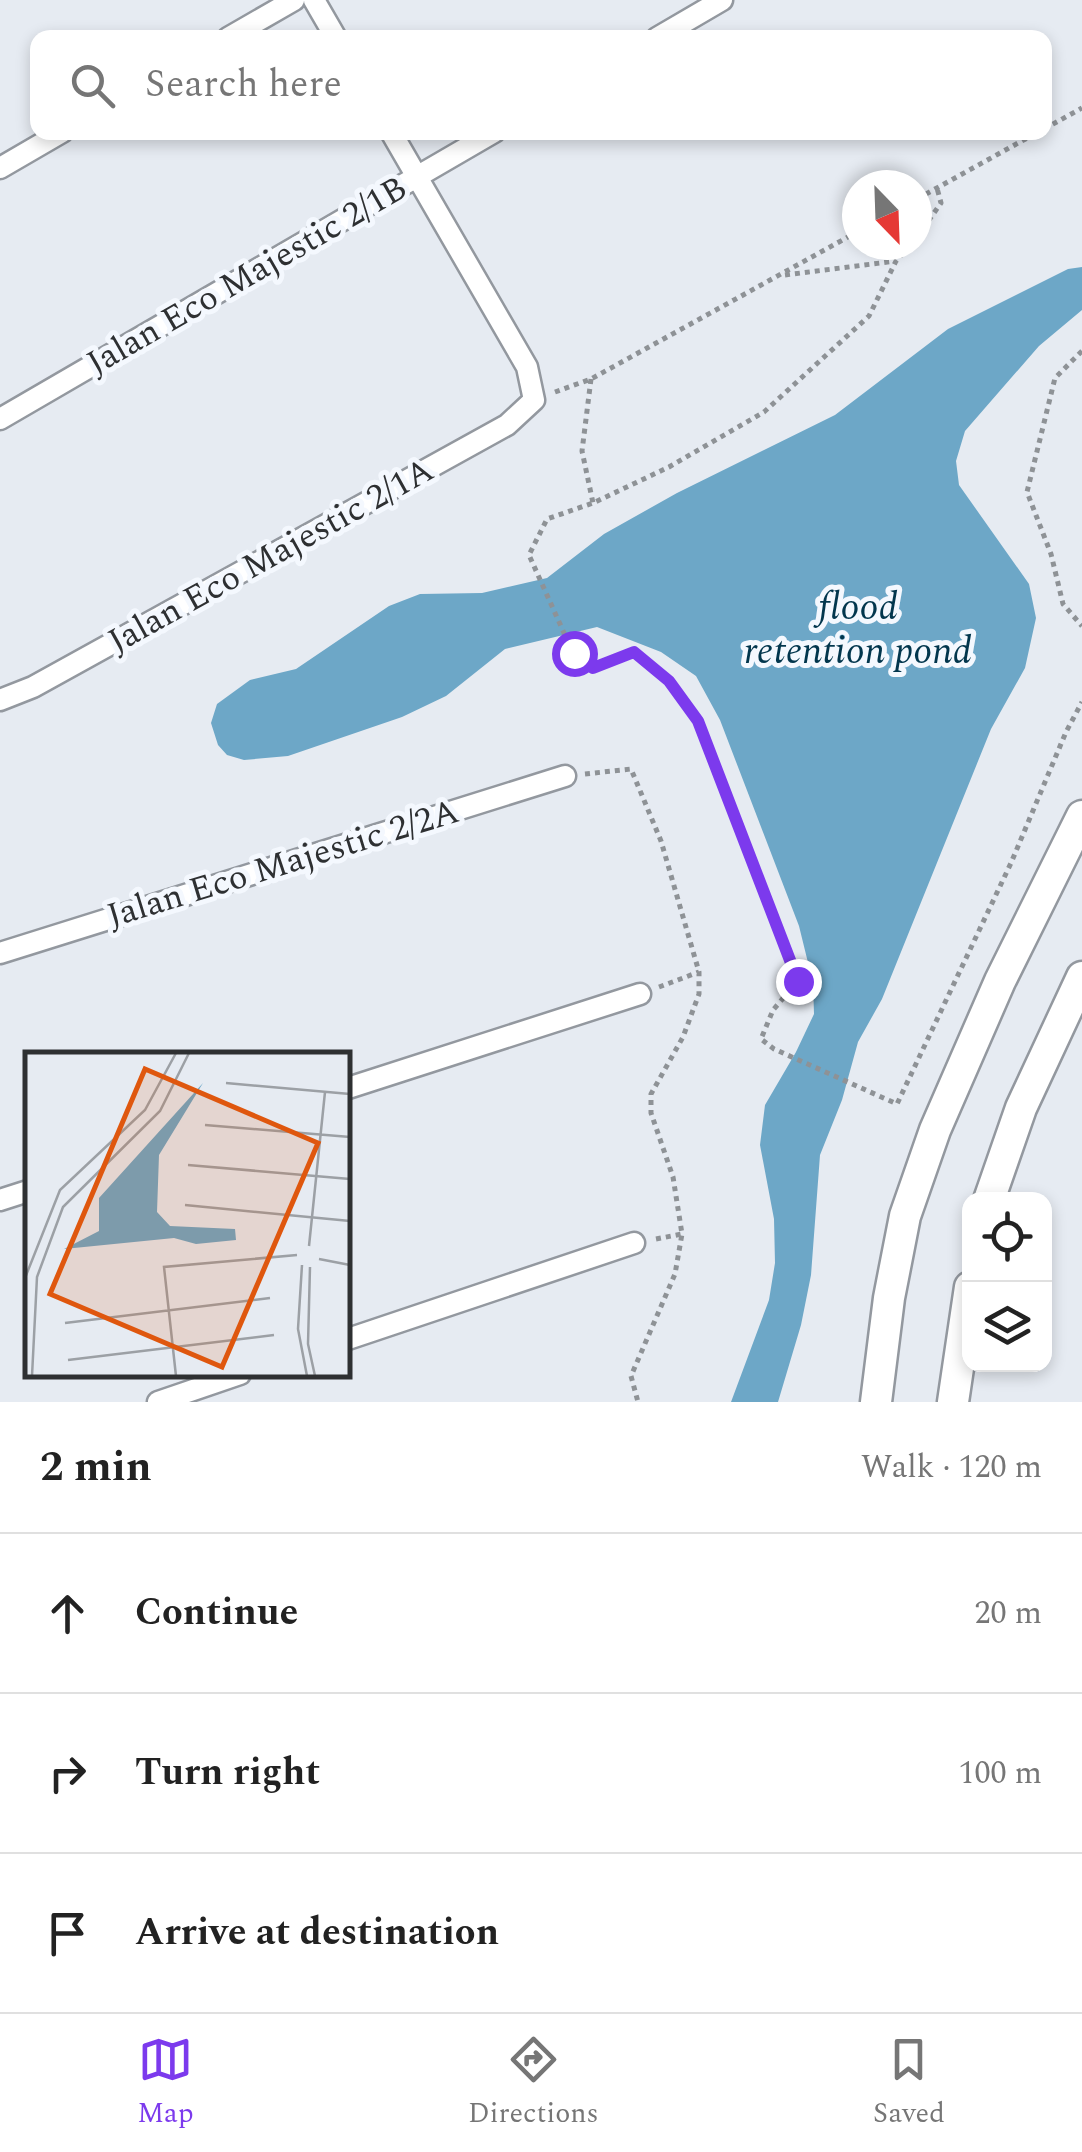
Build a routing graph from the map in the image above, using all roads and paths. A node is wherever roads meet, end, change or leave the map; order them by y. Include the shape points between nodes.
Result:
1 (294, 0) edge
2 (314, 0) edge
3 (722, 0) edge
4 (242, 30) edge
5 (331, 30) edge
6 (671, 30) edge
7 (1082, 108) edge
8 (1052, 125) edge
9 (48, 140) edge
10 (396, 140) edge
11 (480, 140) edge
12 (1024, 140) edge
13 (0, 168) edge
14 (417, 177) junction
15 (937, 188) junction
16 (932, 191) edge
17 (932, 216) edge
18 (842, 240) edge
19 (896, 262) joint
20 (779, 275) junction
21 (1082, 351) edge
22 (591, 379) junction
23 (534, 400) junction
24 (0, 419) edge
25 (593, 503) junction
26 (1082, 626) edge
27 (0, 700) edge
28 (1082, 702) edge
29 (566, 776) joint
30 (1082, 816) edge
31 (0, 952) edge
32 (699, 972) junction
33 (1082, 977) edge
34 (640, 994) joint
35 (350, 1087) edge
36 (25, 1192) edge
37 (992, 1192) edge
38 (0, 1200) edge
39 (634, 1243) dead end
40 (350, 1338) edge
41 (962, 1341) edge
42 (231, 1377) edge
43 (158, 1402) edge
44 (638, 1402) edge
45 (876, 1402) edge
46 (953, 1402) edge

1 - 4 street
2 - 5 street
3 - 6 street
7 - 8 path
9 - 13 street
10 - 14 street
11 - 14 street, Jalan Eco Majestic 2/1B
12 - 15 path
14 - 23 street via 527,367
14 - 24 street, Jalan Eco Majestic 2/1B
15 - 16 path
15 - 17 path via 941,203
18 - 20 path
19 - 20 path
19 - 25 path via 869,316 764,412
20 - 22 path
21 - 26 path via 1055,378 1027,492 1063,604
22 - 23 path
22 - 25 path via 582,452
23 - 27 street, Jalan Eco Majestic 2/1A via 507,425
25 - 28 path via 547,519 529,556 574,653 593,668 634,652 669,681 698,721 798,981 773,1010 761,1039 897,1104
29 - 31 street, Jalan Eco Majestic 2/2A
29 - 32 path via 630,768 661,841
30 - 45 street via 1000,981 904,1216
32 - 34 path
32 - 44 path via 699,994 683,1037 651,1094 682,1234 675,1274 631,1376
33 - 37 street via 1021,1108
34 - 35 street
36 - 38 street
39 - 40 street
41 - 46 street
42 - 43 street

